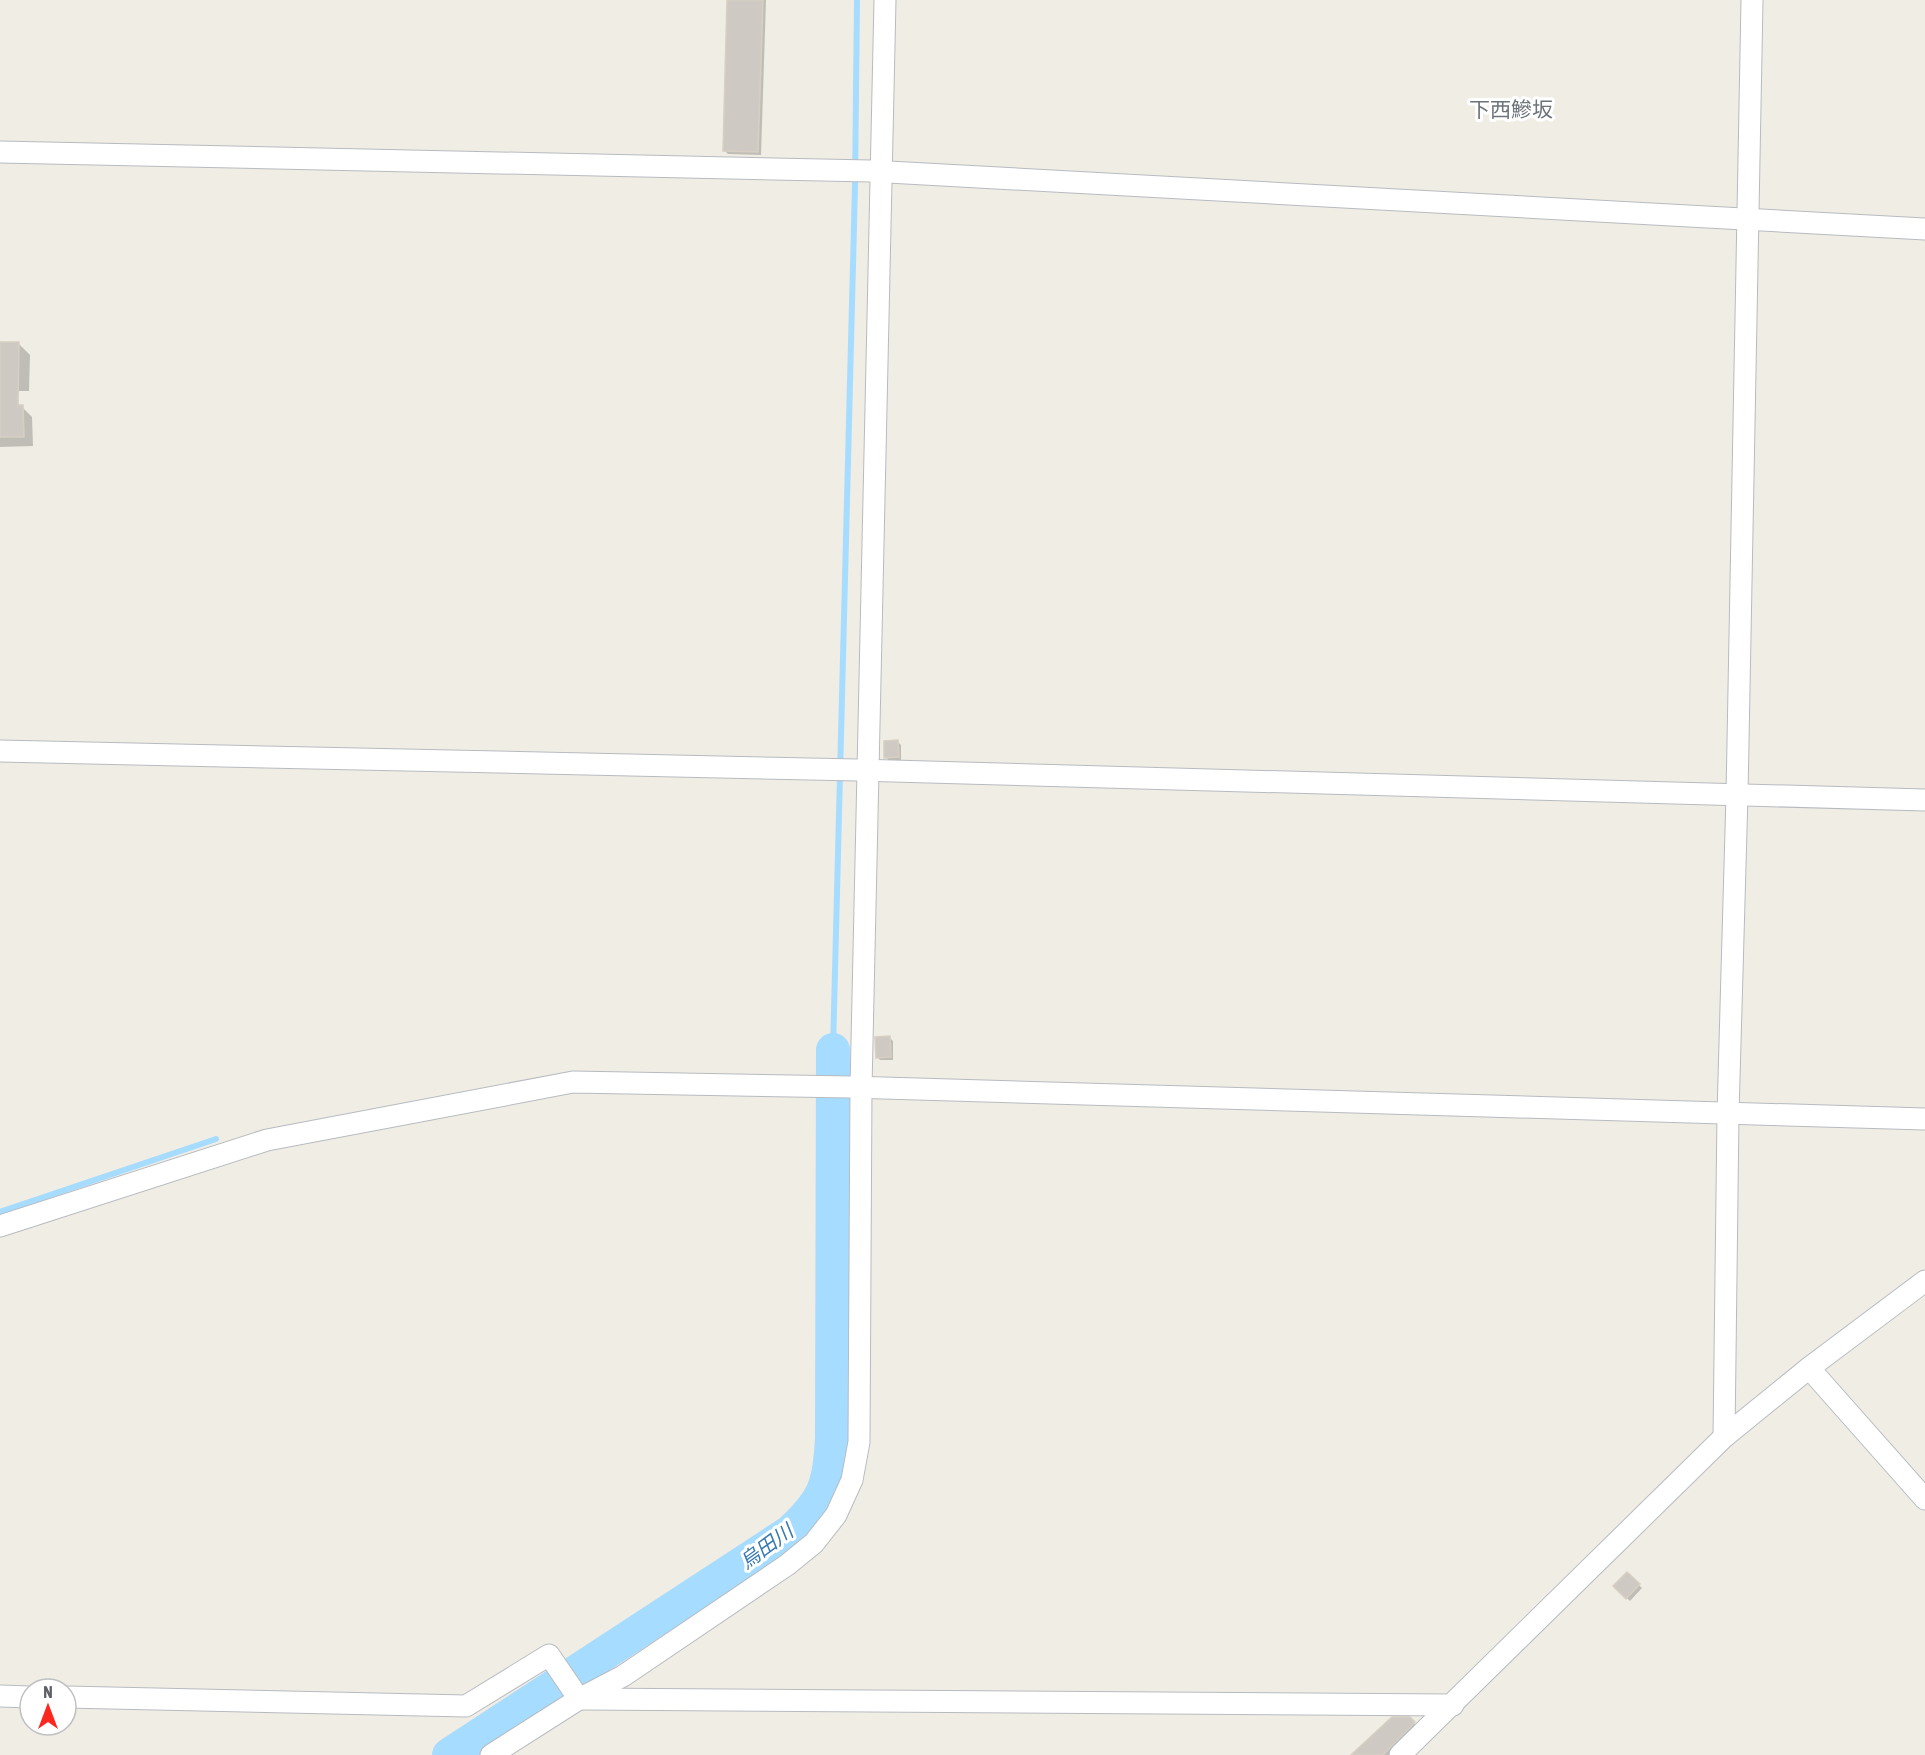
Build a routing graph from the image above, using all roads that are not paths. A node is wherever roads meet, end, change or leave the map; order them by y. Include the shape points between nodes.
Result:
1 (885, 0) edge
2 (1752, 0) edge
3 (0, 152) edge
4 (875, 171) junction
5 (1747, 220) junction
6 (1925, 229) edge
7 (0, 751) edge
8 (862, 770) junction
9 (1737, 795) junction
10 (1925, 800) edge
11 (856, 1087) junction
12 (1728, 1114) junction
13 (1925, 1119) edge
14 (0, 1226) edge
15 (1925, 1281) edge
16 (1809, 1368) junction
17 (1724, 1437) junction
18 (1925, 1499) edge
19 (577, 1695) junction
20 (0, 1696) edge
21 (18, 1697) edge
22 (78, 1697) edge
23 (1453, 1705) junction
24 (491, 1755) edge
25 (1400, 1755) edge

1 - 4 street
2 - 5 street
3 - 4 street
4 - 5 street
4 - 8 street
5 - 6 street
5 - 9 street
7 - 8 street
8 - 9 street
8 - 11 street
9 - 10 street
9 - 12 street
11 - 12 street
11 - 14 street via 573,1082 539,1087 267,1140
11 - 19 street via 859,1442 852,1480 836,1515 814,1543 787,1565 622,1676
12 - 13 street
12 - 17 street
15 - 16 street
16 - 17 street
16 - 18 street
17 - 23 street
19 - 22 street via 549,1654 466,1706
19 - 23 street
19 - 24 street
20 - 21 street
23 - 25 street

